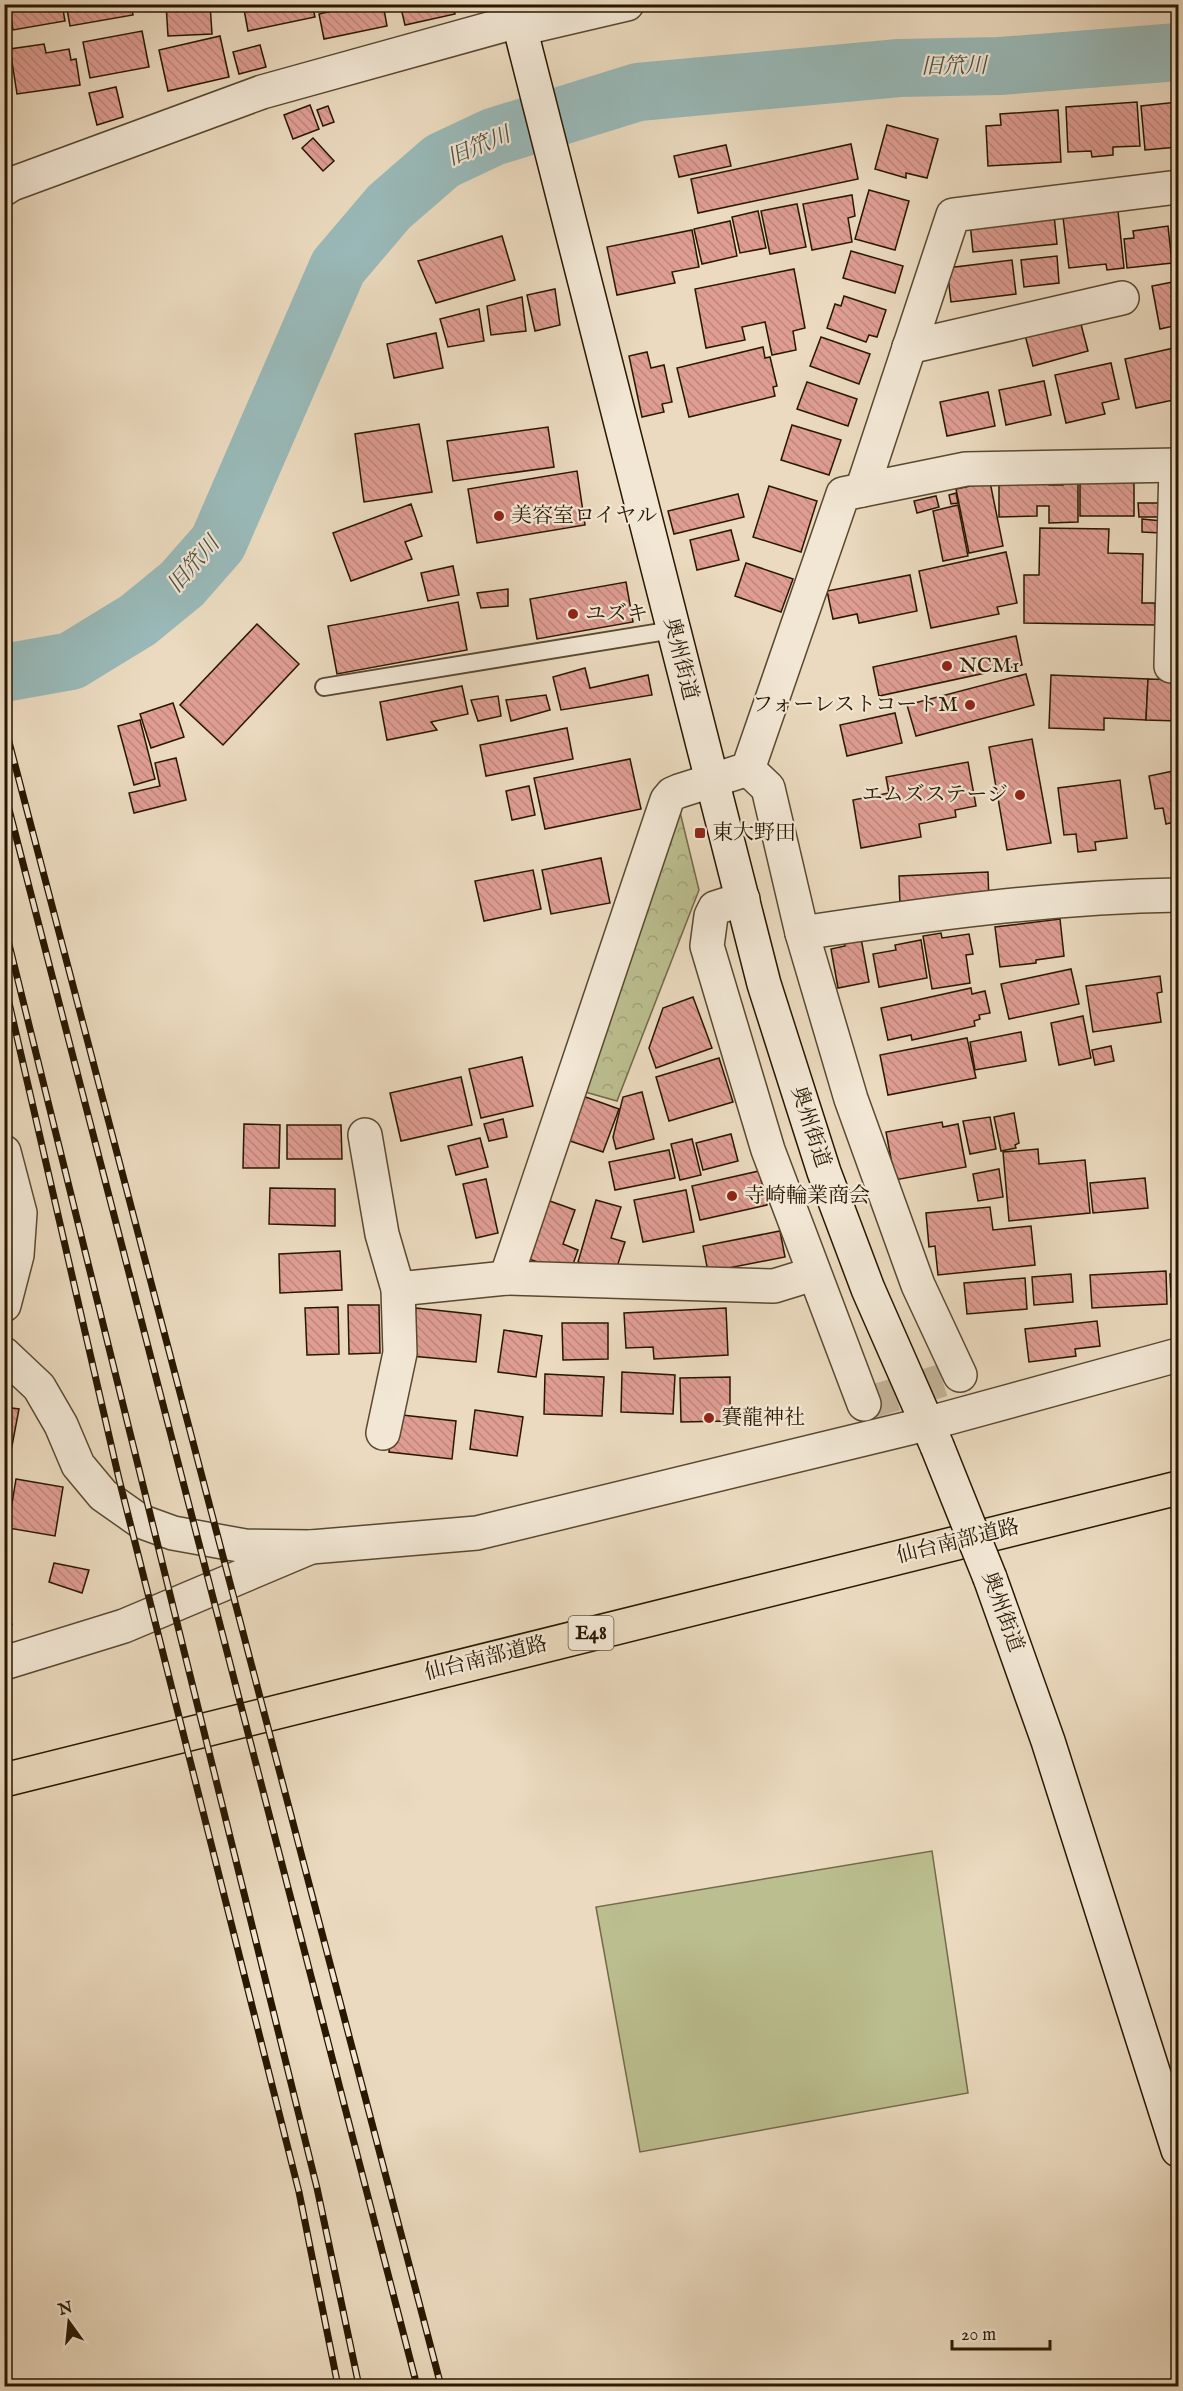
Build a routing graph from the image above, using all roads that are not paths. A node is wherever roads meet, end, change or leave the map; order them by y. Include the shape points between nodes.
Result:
1 (627, 4) edge
2 (518, 18) edge
3 (1179, 187) edge
4 (4, 189) edge
5 (1122, 298) dead end
6 (909, 347) junction
7 (1178, 465) edge
8 (862, 490) junction
9 (672, 630) junction
10 (1179, 666) edge
11 (324, 687) dead end
12 (748, 770) junction
13 (713, 782) junction
14 (1179, 895) edge
15 (743, 899) junction
16 (802, 933) junction
17 (365, 1135) dead end
18 (4, 1152) edge
19 (813, 1274) junction
20 (506, 1278) junction
21 (398, 1289) junction
22 (4, 1305) edge
23 (4, 1354) edge
24 (1179, 1355) edge
25 (960, 1375) dead end
26 (864, 1404) dead end
27 (383, 1433) dead end
28 (931, 1435) junction
29 (1179, 1488) edge
30 (312, 1547) junction
31 (4, 1663) edge
32 (4, 1780) edge
33 (1179, 2150) edge

1 - 2 street
2 - 4 street via 262,92
2 - 9 street, 奥州街道
3 - 6 street via 953,215
5 - 6 street
6 - 8 street
7 - 8 street via 966,469
7 - 10 street via 1171,666
8 - 12 street via 843,494
9 - 11 lane
9 - 13 street, 奥州街道
12 - 13 street
12 - 16 street via 768,788
13 - 15 street, 奥州街道
13 - 20 street via 679,791 667,800
14 - 16 street via 1105,896 939,912
15 - 19 street via 715,908 707,946 768,1150
15 - 28 street, 奥州街道 via 764,984 824,1172 868,1289
16 - 25 street via 851,1099 918,1285
17 - 21 street via 382,1234
18 - 22 street via 20,1213 17,1255
19 - 20 street via 774,1286
19 - 26 street
20 - 21 street
21 - 27 street via 399,1353
23 - 30 street via 39,1387 78,1465 103,1495 140,1521 173,1533 245,1546
24 - 28 street
28 - 30 street via 477,1533
28 - 33 street, 奥州街道, bridge via 1024,1670
29 - 32 highway, 仙台南部道路 / E48
30 - 31 street via 124,1626

